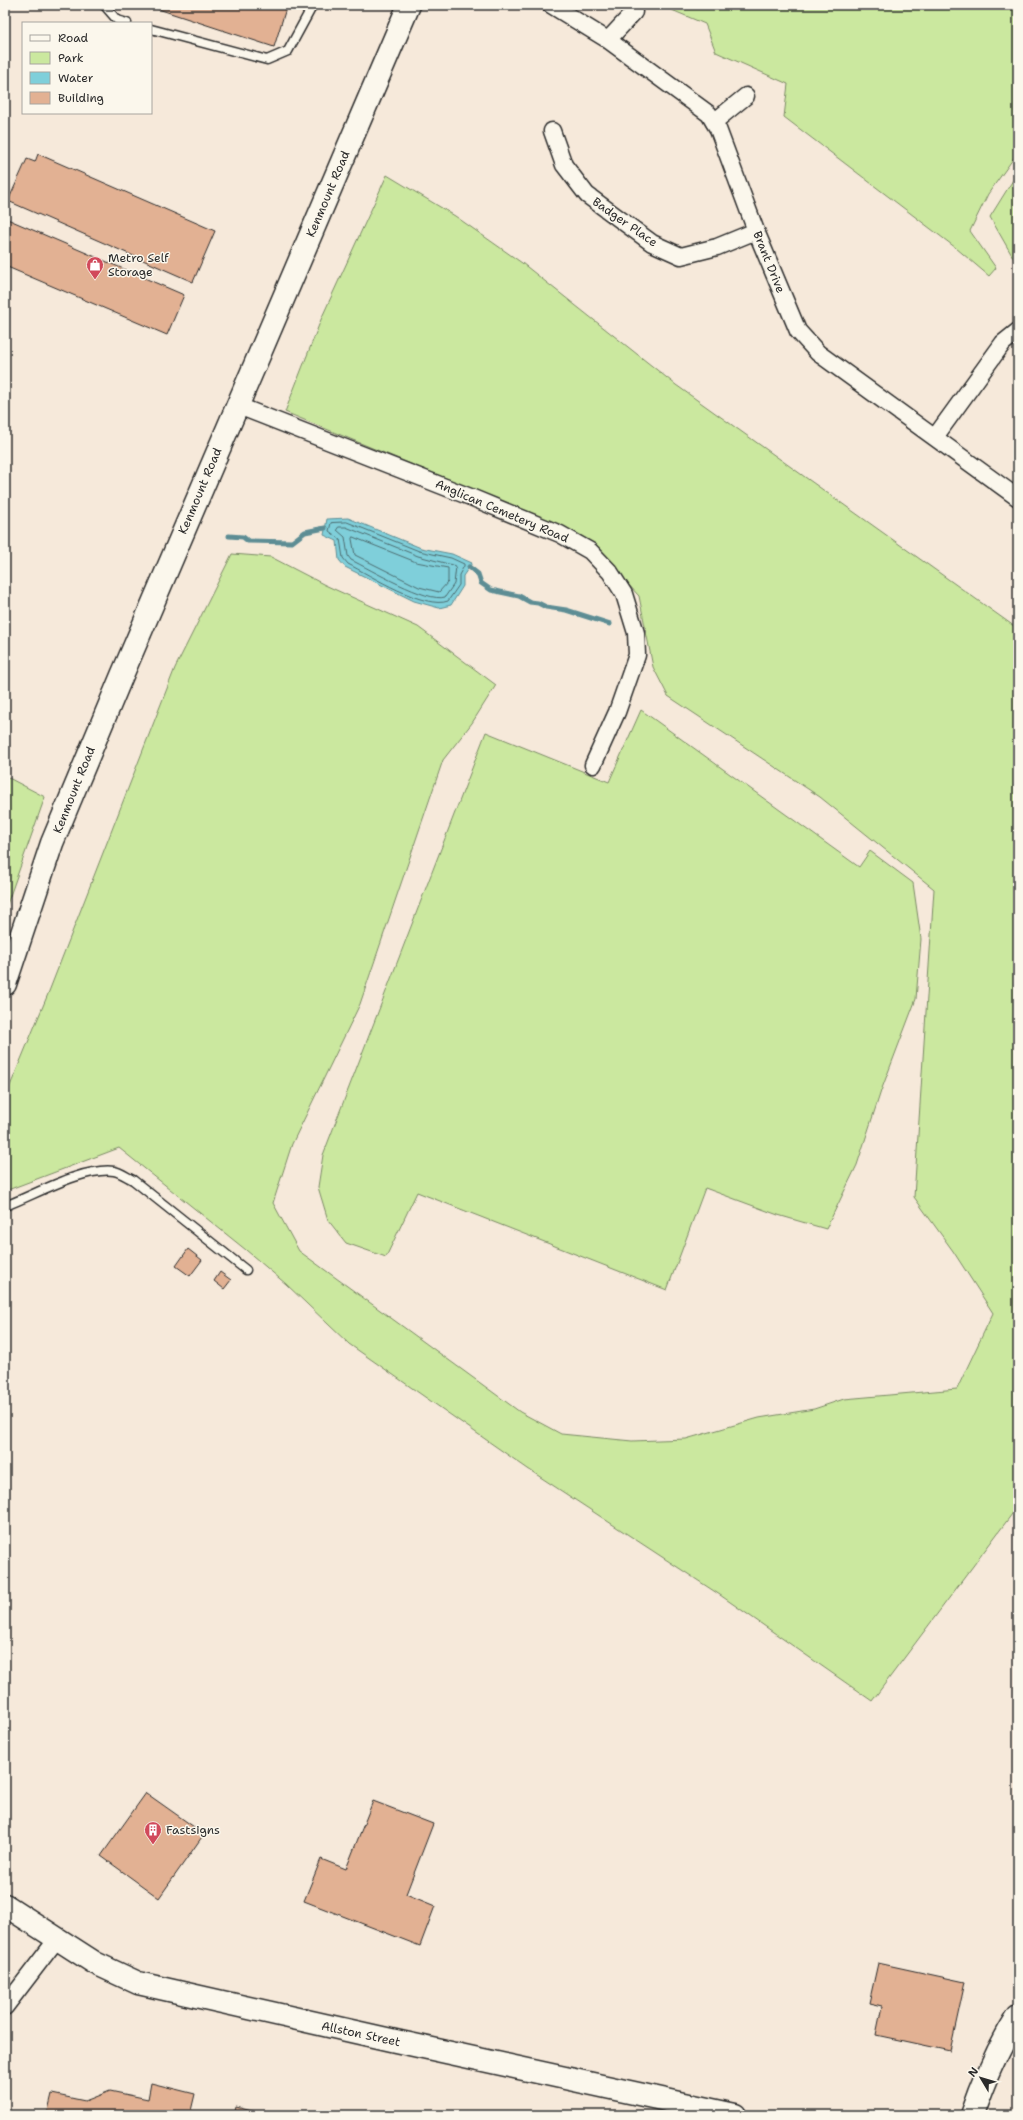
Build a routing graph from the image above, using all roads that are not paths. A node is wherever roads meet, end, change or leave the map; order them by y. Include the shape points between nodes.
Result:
1 (104, 5) edge
2 (313, 5) edge
3 (409, 5) edge
4 (551, 5) edge
5 (634, 12) dead end
6 (124, 22) edge
7 (152, 29) edge
8 (608, 40) junction
9 (746, 96) dead end
10 (714, 122) junction
11 (552, 131) dead end
12 (756, 231) junction
13 (1018, 331) edge
14 (236, 405) junction
15 (935, 437) junction
16 (1018, 498) edge
17 (593, 765) dead end
18 (5, 984) edge
19 (5, 1206) edge
20 (246, 1270) dead end
21 (5, 1905) edge
22 (57, 1939) junction
23 (5, 2007) edge
24 (1018, 2016) edge
25 (735, 2115) edge
26 (972, 2115) edge

1 - 6 lane via 117,20
2 - 7 lane via 288,51 267,60
3 - 14 main road, Kenmount Road
4 - 8 street, Brant Drive
5 - 8 street
8 - 10 street, Brant Drive via 709,114
9 - 10 street
10 - 12 street, Brant Drive
11 - 12 street, Badger Place via 564,165 587,195 652,243 681,256
12 - 15 street, Brant Drive via 798,330 818,353
13 - 15 street via 1003,342
14 - 17 street, Anglican Cemetery Road via 473,498 560,534 590,551 610,572 624,594 636,633 637,655 617,712
14 - 18 main road, Kenmount Road via 52,843
15 - 16 street, Brant Drive
19 - 20 lane via 78,1176 115,1171 133,1180
21 - 22 main road, Allston Street
22 - 23 street
22 - 25 main road, Allston Street via 108,1969 156,1988
24 - 26 main road via 1000,2046

